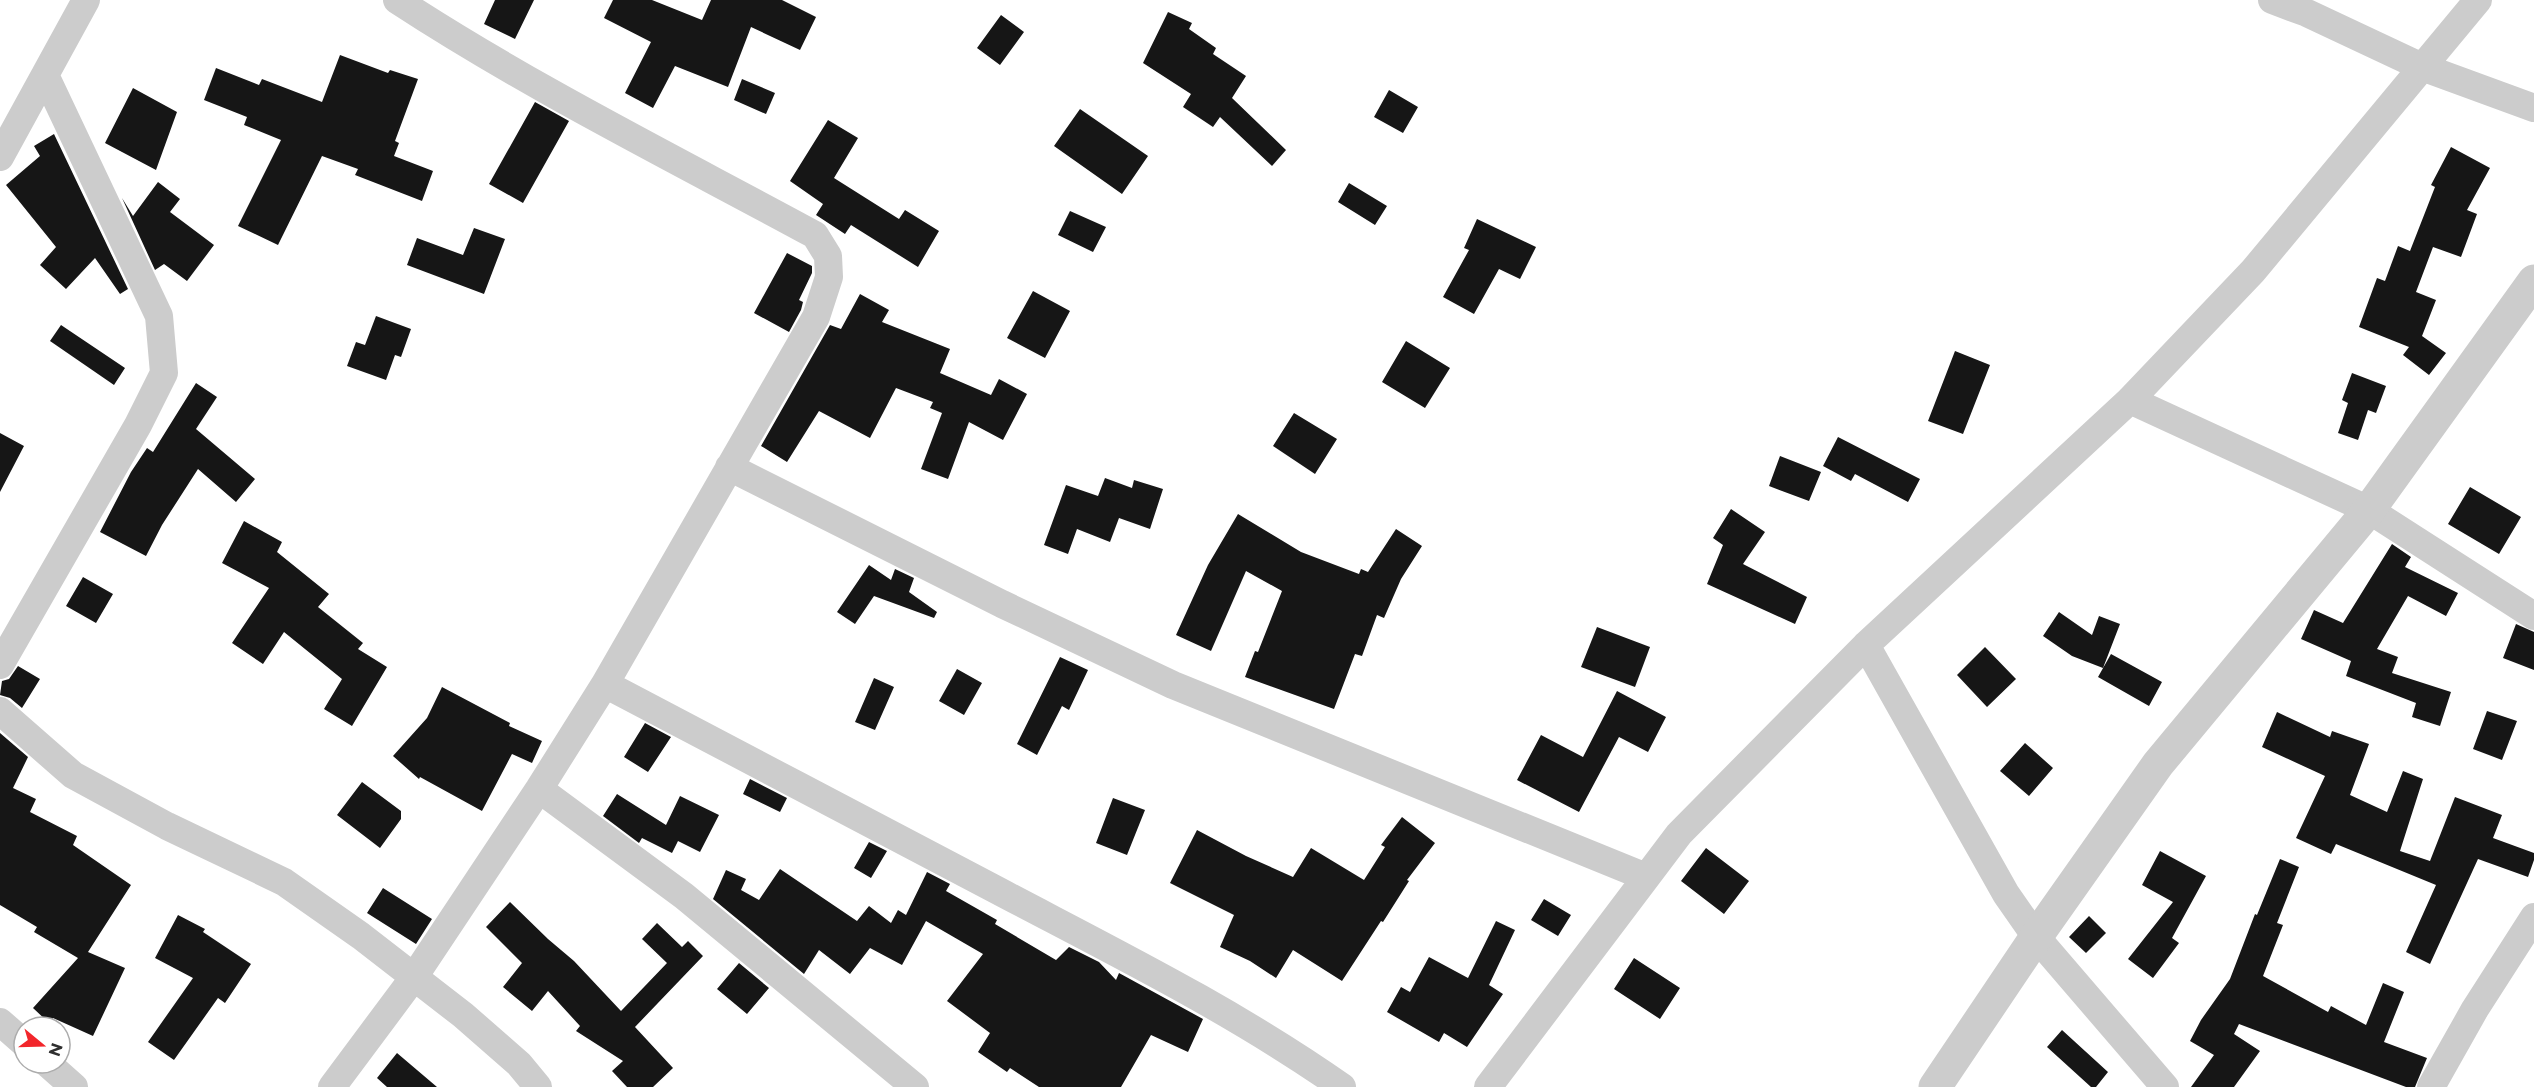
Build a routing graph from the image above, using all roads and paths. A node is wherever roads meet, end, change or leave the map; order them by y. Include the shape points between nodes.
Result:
1 (86, 0) edge
2 (397, 0) edge
3 (2272, 0) edge
4 (2478, 0) edge
5 (2422, 67) junction
6 (45, 75) junction
7 (2534, 108) edge
8 (0, 157) edge
9 (2534, 281) edge
10 (2130, 400) junction
11 (729, 467) junction
12 (2369, 510) junction
13 (2534, 616) edge
14 (1866, 645) junction
15 (0, 665) edge
16 (605, 684) junction
17 (0, 711) edge
18 (539, 789) junction
19 (1646, 877) junction
20 (2534, 917) edge
21 (2036, 937) junction
22 (414, 977) junction
23 (0, 1023) edge
24 (12, 1033) edge
25 (60, 1075) edge
26 (74, 1087) edge
27 (332, 1087) edge
28 (538, 1087) edge
29 (915, 1087) edge
30 (1342, 1087) edge
31 (1488, 1087) edge
32 (1935, 1087) edge
33 (2164, 1087) edge
34 (2431, 1087) edge

1 - 6 street
2 - 11 street via 557,94 815,235 828,256 829,277 816,317
3 - 5 street
4 - 5 street
5 - 7 street
5 - 10 street via 2253,271
6 - 8 street
6 - 15 street via 159,316 164,373 138,426
9 - 12 street
10 - 12 street
10 - 14 street
11 - 16 street
11 - 19 street via 1173,685
12 - 13 street
12 - 21 street via 2158,764
14 - 19 street via 1679,834
14 - 21 street via 2006,894
16 - 18 street
16 - 30 street via 1180,987 1293,1053
17 - 22 street via 73,775 284,882
18 - 22 street
18 - 29 street via 684,896
19 - 31 street
20 - 34 street
21 - 32 street
21 - 33 street
22 - 27 street
22 - 28 street via 519,1064
23 - 24 street
25 - 26 street

